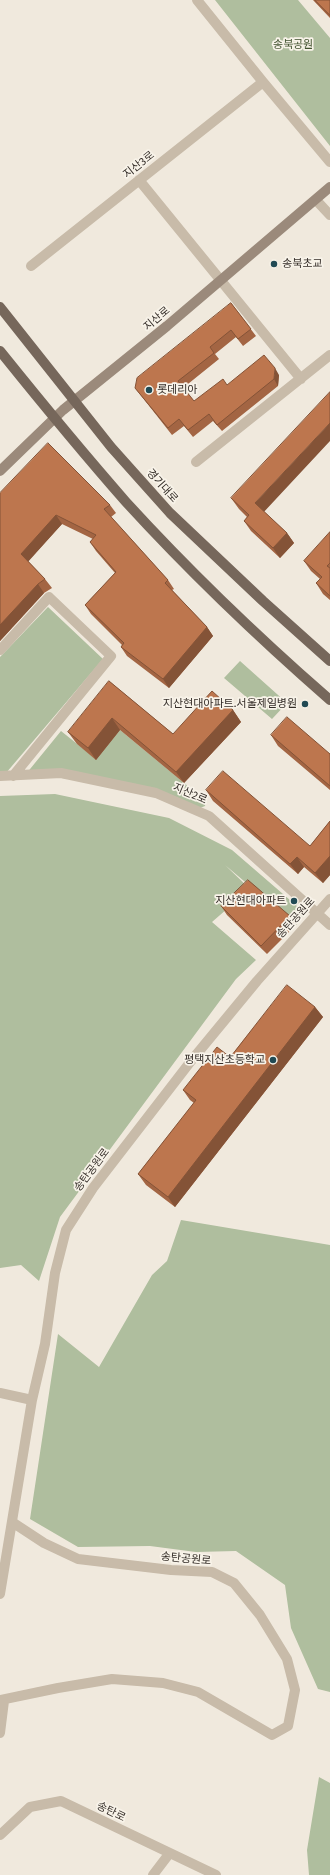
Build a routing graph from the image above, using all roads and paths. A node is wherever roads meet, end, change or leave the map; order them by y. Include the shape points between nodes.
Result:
1 (197, 0) edge
2 (263, 82) junction
3 (330, 162) edge
4 (139, 180) junction
5 (330, 187) edge
6 (316, 200) junction
7 (330, 215) edge
8 (31, 266) dead end
9 (220, 282) junction
10 (0, 306) edge
11 (0, 351) edge
12 (330, 355) edge
13 (301, 379) junction
14 (74, 401) junction
15 (55, 418) junction
16 (196, 462) dead end
17 (0, 471) edge
18 (0, 650) edge
19 (330, 661) edge
20 (330, 700) edge
21 (0, 776) edge
22 (13, 776) junction
23 (330, 899) edge
24 (317, 913) junction
25 (330, 925) edge
26 (0, 1393) edge
27 (32, 1400) junction
28 (12, 1522) junction
29 (0, 1594) edge
30 (2, 1701) edge
31 (0, 1733) edge
32 (0, 1835) edge
33 (169, 1854) junction
34 (153, 1875) edge
35 (216, 1875) edge

1 - 2 street
2 - 3 street
2 - 4 street, 지산3로
4 - 8 street, 지산3로
4 - 9 street
5 - 6 main road, 지산로
6 - 7 street
6 - 9 main road, 지산로
9 - 13 street
9 - 14 main road, 지산로
10 - 14 main road, 경기대로
11 - 15 main road
12 - 13 street
13 - 16 street
14 - 15 main road, 지산로
14 - 19 main road, 경기대로 via 170,513
15 - 17 main road, 지산로
15 - 20 main road via 161,538 220,598
18 - 22 street via 49,597 111,656
21 - 22 street, 지산2로
22 - 24 street, 지산2로 via 60,773 156,793 210,816
23 - 24 street, 송탄공원로
24 - 25 street, 지산2로
24 - 27 street, 송탄공원로 via 191,1061 93,1188 69,1224 55,1273 45,1344
26 - 27 street
27 - 28 street, 송탄공원로
28 - 29 street, 송탄공원로
28 - 30 street, 송탄공원로 via 44,1543 78,1559 212,1572 234,1583 260,1616 287,1659 295,1690 288,1726 272,1736 198,1692 163,1683 112,1679
30 - 31 street
32 - 33 street, 송탄로 via 30,1807 61,1801
33 - 34 street
33 - 35 street, 송탄로

